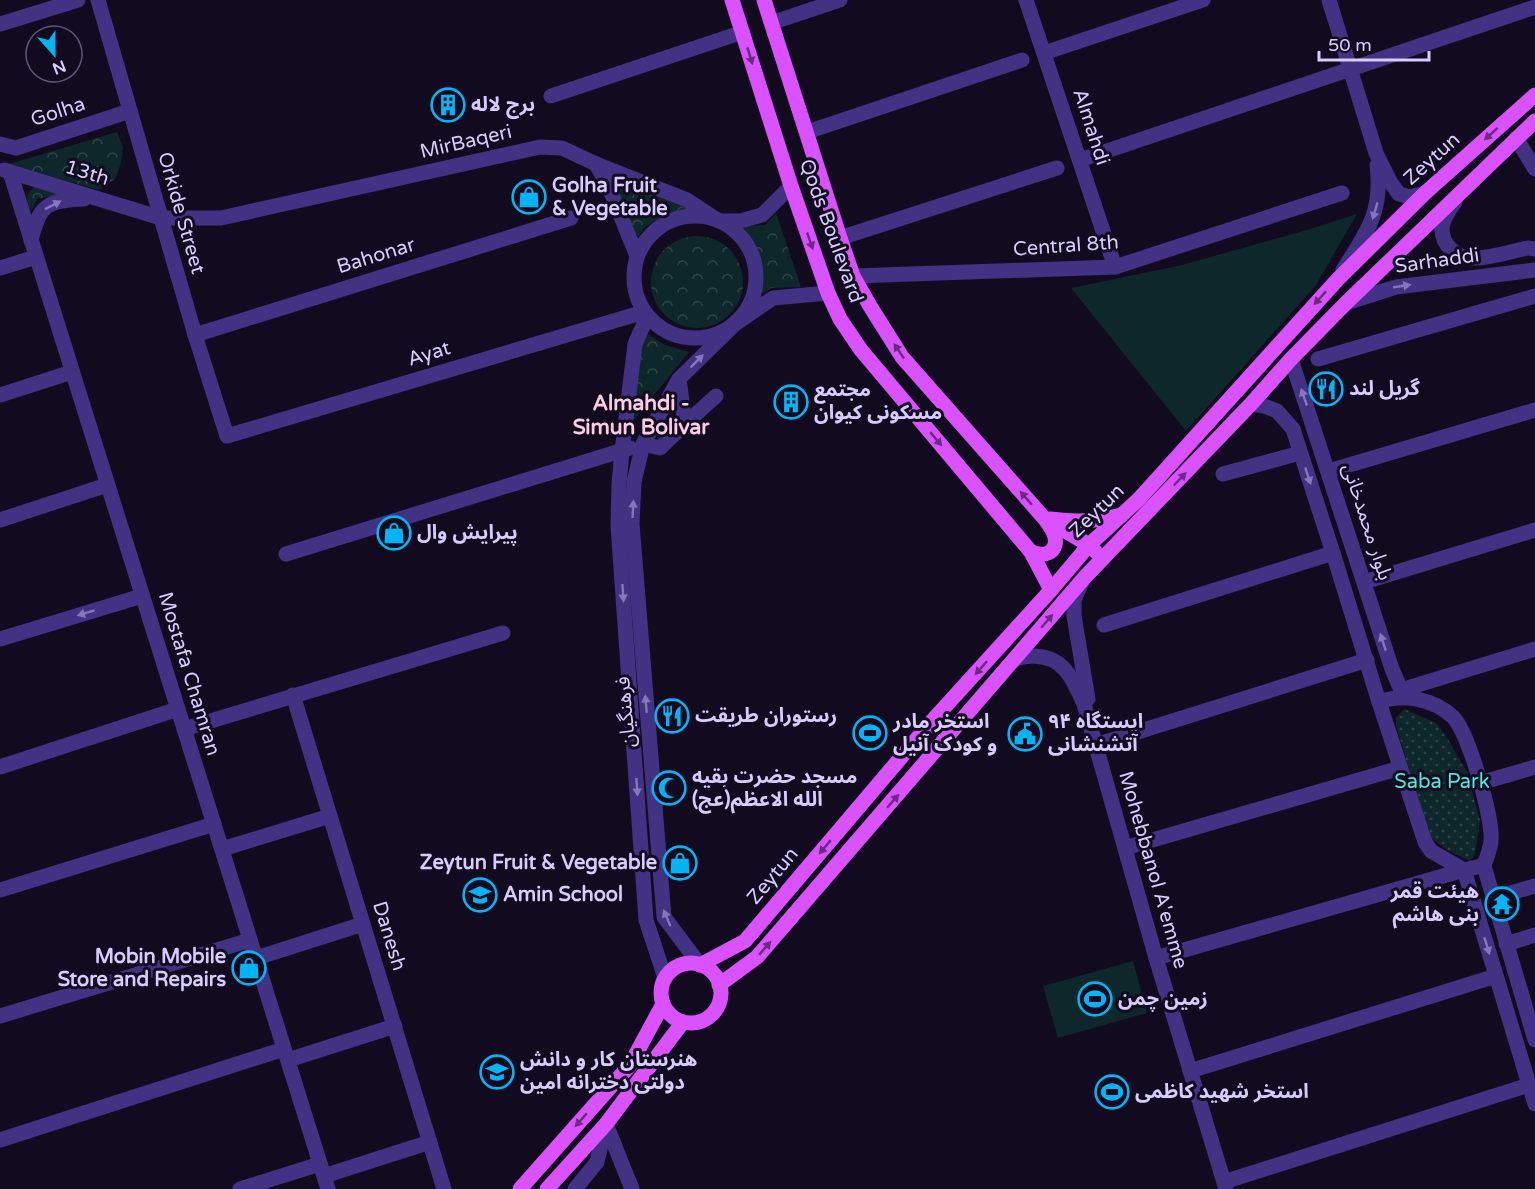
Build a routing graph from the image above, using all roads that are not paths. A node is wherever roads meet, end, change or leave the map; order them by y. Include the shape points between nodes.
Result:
1 (78, 0) edge
2 (98, 0) edge
3 (732, 0) edge
4 (764, 0) edge
5 (840, 0) edge
6 (1026, 0) edge
7 (1203, 0) edge
8 (1329, 0) edge
9 (1535, 7) edge
10 (771, 23) junction
11 (0, 24) edge
12 (743, 32) junction
13 (1044, 53) junction
14 (1022, 60) dead end
15 (1350, 68) junction
16 (1535, 95) edge
17 (551, 96) dead end
18 (130, 111) junction
19 (1535, 121) edge
20 (807, 132) junction
21 (1516, 138) junction
22 (0, 144) edge
23 (1376, 153) junction
24 (1080, 160) junction
25 (596, 164) junction
26 (1057, 168) dead end
27 (1535, 169) edge
28 (5, 170) edge
29 (791, 186) junction
30 (1342, 193) dead end
31 (1425, 193) junction
32 (1461, 194) junction
33 (96, 198) junction
34 (161, 218) junction
35 (571, 218) dead end
36 (719, 221) junction
37 (840, 238) junction
38 (31, 241) junction
39 (1535, 249) edge
40 (637, 256) junction
41 (36, 257) junction
42 (1115, 267) junction
43 (0, 268) edge
44 (1535, 270) edge
45 (853, 276) junction
46 (1338, 279) junction
47 (828, 293) junction
48 (1535, 296) edge
49 (1346, 303) junction
50 (646, 315) junction
51 (735, 324) junction
52 (195, 335) junction
53 (1318, 358) dead end
54 (1291, 359) junction
55 (72, 372) junction
56 (679, 379) junction
57 (0, 395) edge
58 (716, 396) dead end
59 (1251, 404) junction
60 (1535, 410) edge
61 (685, 424) junction
62 (1315, 432) junction
63 (227, 436) joint
64 (643, 444) junction
65 (1298, 446) junction
66 (622, 451) junction
67 (1329, 471) junction
68 (1223, 474) dead end
69 (107, 484) junction
70 (1123, 514) junction
71 (1044, 518) junction
72 (0, 520) edge
73 (1535, 530) edge
74 (1089, 545) junction
75 (1031, 552) junction
76 (1333, 553) junction
77 (285, 554) dead end
78 (1103, 560) junction
79 (1085, 577) junction
80 (1364, 582) junction
81 (1051, 590) junction
82 (142, 596) junction
83 (1104, 625) dead end
84 (503, 633) dead end
85 (0, 639) edge
86 (1535, 649) edge
87 (1015, 659) junction
88 (1367, 660) junction
89 (1402, 693) junction
90 (293, 695) junction
91 (1379, 702) junction
92 (178, 709) junction
93 (932, 721) junction
94 (184, 729) junction
95 (948, 736) junction
96 (1095, 739) junction
97 (0, 766) edge
98 (1535, 767) edge
99 (1400, 768) junction
100 (1480, 783) junction
101 (330, 816) junction
102 (214, 824) junction
103 (1125, 848) junction
104 (222, 849) junction
105 (1484, 867) junction
106 (1464, 870) junction
107 (1535, 886) edge
108 (0, 891) edge
109 (1492, 898) junction
110 (363, 924) junction
111 (1535, 935) edge
112 (250, 940) junction
113 (1506, 944) junction
114 (256, 958) junction
115 (1156, 958) junction
116 (700, 965) junction
117 (1496, 976) junction
118 (665, 978) junction
119 (719, 985) junction
120 (663, 1004) junction
121 (0, 1017) edge
122 (683, 1022) junction
123 (395, 1026) junction
124 (1535, 1040) edge
125 (286, 1055) junction
126 (1190, 1071) junction
127 (1529, 1085) junction
128 (1535, 1104) edge
129 (606, 1124) junction
130 (0, 1140) edge
131 (430, 1142) junction
132 (324, 1176) edge
133 (1225, 1186) edge
134 (240, 1189) edge
135 (444, 1189) edge
136 (520, 1189) edge
137 (547, 1189) edge
138 (575, 1189) edge
139 (632, 1189) edge

1 - 11 street
2 - 18 street, Orkide Street
3 - 12 main road, Qods Boulevard
4 - 10 main road, Qods Boulevard
5 - 10 street
6 - 13 street, Almahdi
7 - 13 street
8 - 15 street
9 - 15 street
10 - 20 main road, Qods Boulevard
12 - 17 street
12 -> 29 main road, Qods Boulevard
13 - 24 street, Almahdi
14 - 20 street
15 - 23 street
15 - 24 street
16 -> 31 main road, Zeytun
18 - 22 street, Golha via 16,148
18 - 34 street, Orkide Street
19 - 21 main road, Zeytun
20 - 37 main road, Qods Boulevard
21 - 27 street
21 - 32 main road, Zeytun
23 - 31 street via 1399,194 1410,197
23 -> 46 street via 1380,183 1377,206 1369,229
24 - 42 street, Almahdi
25 - 34 street, MirBaqeri via 562,148 540,147 221,218
25 - 36 street, MirBaqeri via 687,200
25 - 40 street
26 - 37 street
28 - 33 street, 13th
28 - 38 street, Mostafa Chamran
29 - 36 street via 762,214 740,221
29 -> 47 main road, Qods Boulevard
30 - 42 street, Central 8th
31 - 46 main road, Zeytun
32 - 39 street, Sarhaddi via 1442,227 1443,237 1455,254 1474,259
32 - 49 main road, Zeytun
33 - 34 street, 13th
38 -> 33 street via 40,213 50,204
34 - 52 street, Orkide Street
35 - 52 street, Bahonar
36 - 40 street via 703,216 670,221 645,241
36 - 51 street via 736,232 749,248 756,267 756,288 748,308
37 - 45 main road, Qods Boulevard
38 - 41 street, Mostafa Chamran
40 - 50 street via 634,285
41 - 43 street
41 - 55 street, Mostafa Chamran
42 - 45 street, Central 8th
49 -> 44 street, Sarhaddi via 1396,286
71 -> 45 main road, Qods Boulevard via 902,357
46 -> 70 main road, Zeytun
47 - 51 street via 773,298
47 -> 75 main road, Qods Boulevard via 861,350
48 - 53 street
49 - 54 main road, Zeytun
50 - 51 street via 666,332 684,338 702,339
50 - 63 street, Ayat
50 - 66 street, فرهنگیان via 635,344
56 -> 51 street, فرهنگیان
52 - 63 street, Orkide Street
54 - 59 main road, Zeytun
62 -> 54 street, بلوار محمدخانی
55 - 57 street
55 - 69 street, Mostafa Chamran
56 - 61 street
56 - 64 street, فرهنگیان
58 - 61 street
59 - 65 street via 1277,411 1293,429
78 -> 59 main road, Zeytun
60 - 67 street
61 - 64 street via 660,448
62 - 65 street via 1300,430
62 - 67 street, بلوار محمدخانی
64 - 66 street
116 -> 64 street, فرهنگیان via 664,917 632,524 634,482
65 - 68 street
65 -> 76 street
66 - 77 street
66 -> 118 street, فرهنگیان via 618,526 646,920
67 - 80 street, بلوار محمدخانی
69 - 72 street
69 - 82 street, Mostafa Chamran
70 - 71 main road via 1102,520
70 - 74 main road, Zeytun
71 - 74 main road, Qods Boulevard
71 - 75 main road via 1054,535 1054,546 1045,555
73 - 80 street
74 - 78 main road, Qods Boulevard
74 - 81 main road, Zeytun
75 - 81 main road, Qods Boulevard
76 - 83 street
76 - 88 street
78 - 79 main road, Zeytun
87 -> 79 main road, Zeytun
79 - 96 street via 1074,600 1074,616
89 -> 80 street, بلوار محمدخانی
81 -> 93 main road, Zeytun
82 -> 85 street
82 - 92 street, Mostafa Chamran
84 - 90 street
86 - 89 street
87 - 95 main road, Zeytun
87 - 96 street via 1044,657 1063,666 1084,704
88 - 91 street
88 - 96 street
89 - 91 street
89 - 100 street via 1454,718
90 - 94 street
90 - 101 street, Danesh
91 - 99 street
92 - 94 street, Mostafa Chamran
92 - 97 street
93 - 95 main road
93 -> 116 main road, Zeytun via 745,941
94 - 102 street, Mostafa Chamran
119 -> 95 main road, Zeytun via 757,957
96 - 103 street, Mohebbanol A'emme
98 - 100 street
99 - 103 street
99 - 106 street via 1425,842
100 - 105 street via 1491,824
101 - 104 street
101 - 110 street, Danesh
102 - 104 street, Mostafa Chamran
102 - 108 street
103 - 115 street, Mohebbanol A'emme
104 - 112 street, Mostafa Chamran
105 - 106 street
105 - 109 street
106 - 115 street
106 -> 117 street
107 - 109 street
109 - 113 street
110 - 114 street
110 - 123 street, Danesh
111 - 113 street
112 - 114 street, Mostafa Chamran
112 - 121 street
113 - 124 street
114 - 125 street, Mostafa Chamran
115 - 126 street, Mohebbanol A'emme
116 - 118 main road via 681,965
116 - 119 main road via 715,976
117 - 126 street
117 - 127 street
118 - 120 main road
119 - 122 main road via 721,994 715,1011 701,1021
120 - 122 main road via 674,1018
120 -> 136 main road via 630,1065
122 - 129 main road
123 - 125 street
123 - 131 street, Danesh
125 - 130 street
125 - 132 street, Mostafa Chamran
126 - 133 street, Mohebbanol A'emme
127 - 128 street
127 - 133 street
129 - 137 main road
129 - 138 street via 597,1162
129 - 139 street
131 - 132 street
131 - 135 street, Danesh
132 - 134 street

